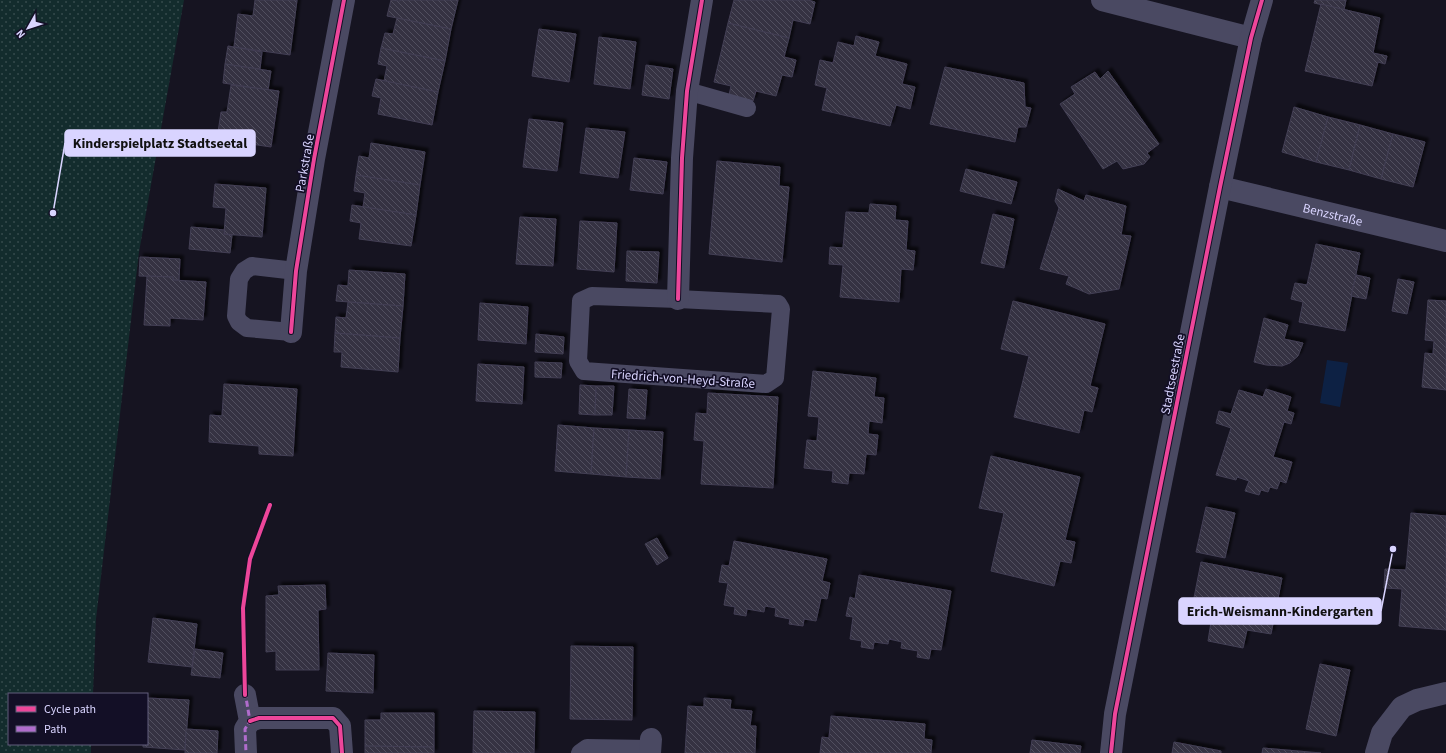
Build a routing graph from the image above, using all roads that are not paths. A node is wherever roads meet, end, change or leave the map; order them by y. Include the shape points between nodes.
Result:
1 (344, 0) edge
2 (702, 0) edge
3 (1102, 0) edge
4 (1262, 0) edge
5 (1251, 38) junction
6 (687, 91) junction
7 (748, 108) dead end
8 (1220, 187) junction
9 (1446, 241) edge
10 (296, 271) junction
11 (678, 299) junction
12 (291, 332) joint
13 (1446, 693) edge
14 (245, 695) dead end
15 (250, 721) junction
16 (650, 747) edge
17 (246, 753) edge
18 (342, 753) edge
19 (580, 753) edge
20 (1111, 753) edge
21 (1376, 753) edge

1 - 10 street, Parkstraße
2 - 6 street
3 - 5 street
4 - 5 street, Stadtseestraße
5 - 8 street, Stadtseestraße
6 - 7 lane
6 - 11 street via 682,158
8 - 9 street, Benzstraße
8 - 20 street, Stadtseestraße via 1115,714
10 - 12 street, Parkstraße
10 - 12 lane via 252,266 244,271 239,279 236,316 238,322 247,328
11 - 11 lane, Friedrich-von-Heyd-Straße via 778,304 781,309 775,378 766,384 584,371 578,360 581,301 592,296
13 - 21 street via 1416,700 1402,707 1382,733
14 - 15 street
15 - 17 street via 245,729
15 - 18 street via 259,718 333,718 340,726
16 - 19 lane via 587,748

